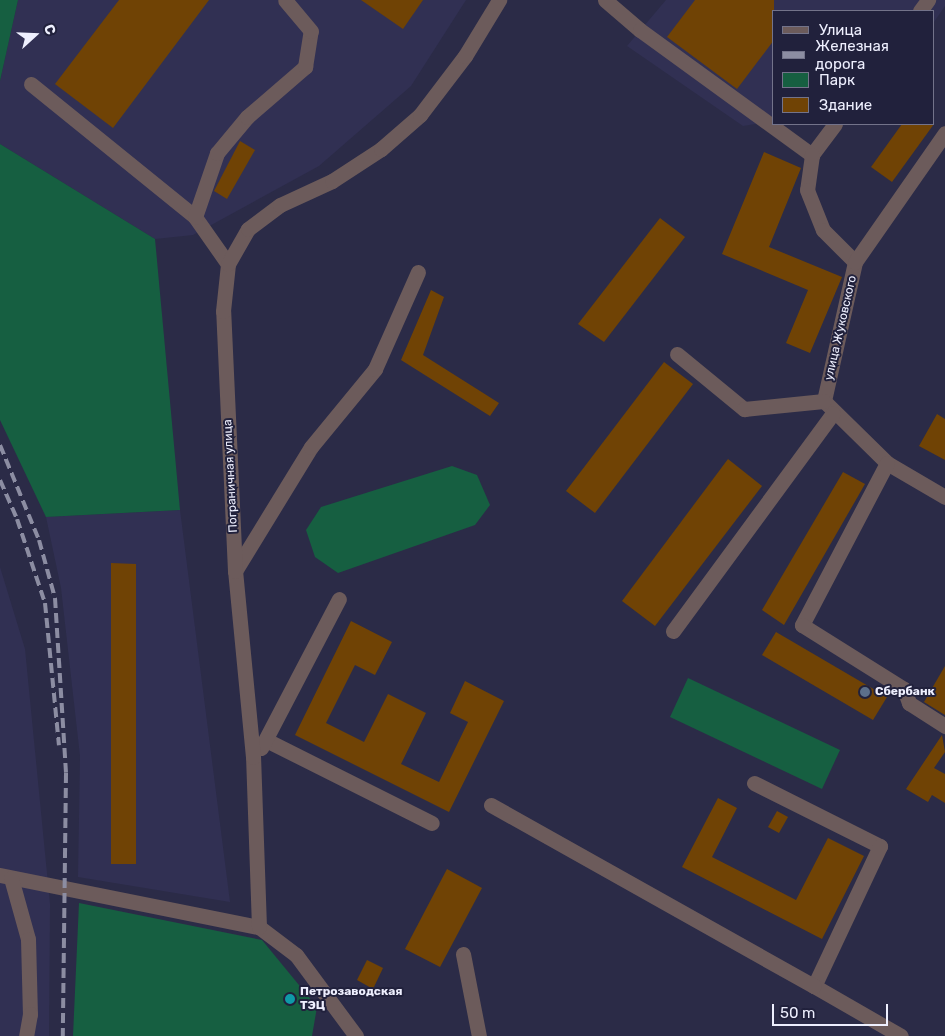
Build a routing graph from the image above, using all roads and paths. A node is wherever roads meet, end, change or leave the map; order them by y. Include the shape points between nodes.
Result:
1 (286, 0) edge
2 (499, 0) edge
3 (605, 0) edge
4 (31, 84) dead end
5 (834, 125) edge
6 (945, 133) edge
7 (812, 155) junction
8 (195, 217) junction
9 (855, 262) junction
10 (228, 264) junction
11 (418, 272) dead end
12 (677, 354) dead end
13 (829, 407) junction
14 (887, 462) junction
15 (945, 497) edge
16 (235, 571) junction
17 (339, 599) dead end
18 (673, 631) dead end
19 (945, 726) edge
20 (268, 741) junction
21 (253, 757) junction
22 (754, 783) dead end
23 (491, 805) dead end
24 (432, 823) dead end
25 (6, 877) edge
26 (259, 927) junction
27 (463, 954) dead end
28 (814, 986) junction
29 (26, 1036) edge
30 (356, 1036) edge
31 (478, 1036) edge
32 (901, 1036) edge

1 - 8 street via 311,31 306,67 247,117 217,153
2 - 10 street, Пограничная улица via 465,56 420,115 381,149 332,181 280,206 248,229
3 - 7 street via 640,30
4 - 8 street
5 - 7 street, улица Жуковского
6 - 9 street
7 - 9 street, улица Жуковского via 807,190 812,210 823,230
8 - 10 street
9 - 13 street, улица Жуковского
10 - 16 street, Пограничная улица via 223,311
11 - 16 street via 375,370 311,447
12 - 13 street via 744,410
13 - 14 street
13 - 18 street
14 - 15 street
14 - 19 street via 802,625 904,690 909,703
16 - 21 street, Пограничная улица
17 - 20 street
20 - 21 street
20 - 24 street
21 - 26 street, Пограничная улица
22 - 28 street via 880,846
23 - 28 street
25 - 26 street
25 - 29 street via 28,939 30,1014
26 - 30 street via 296,956
27 - 31 street
28 - 32 street

